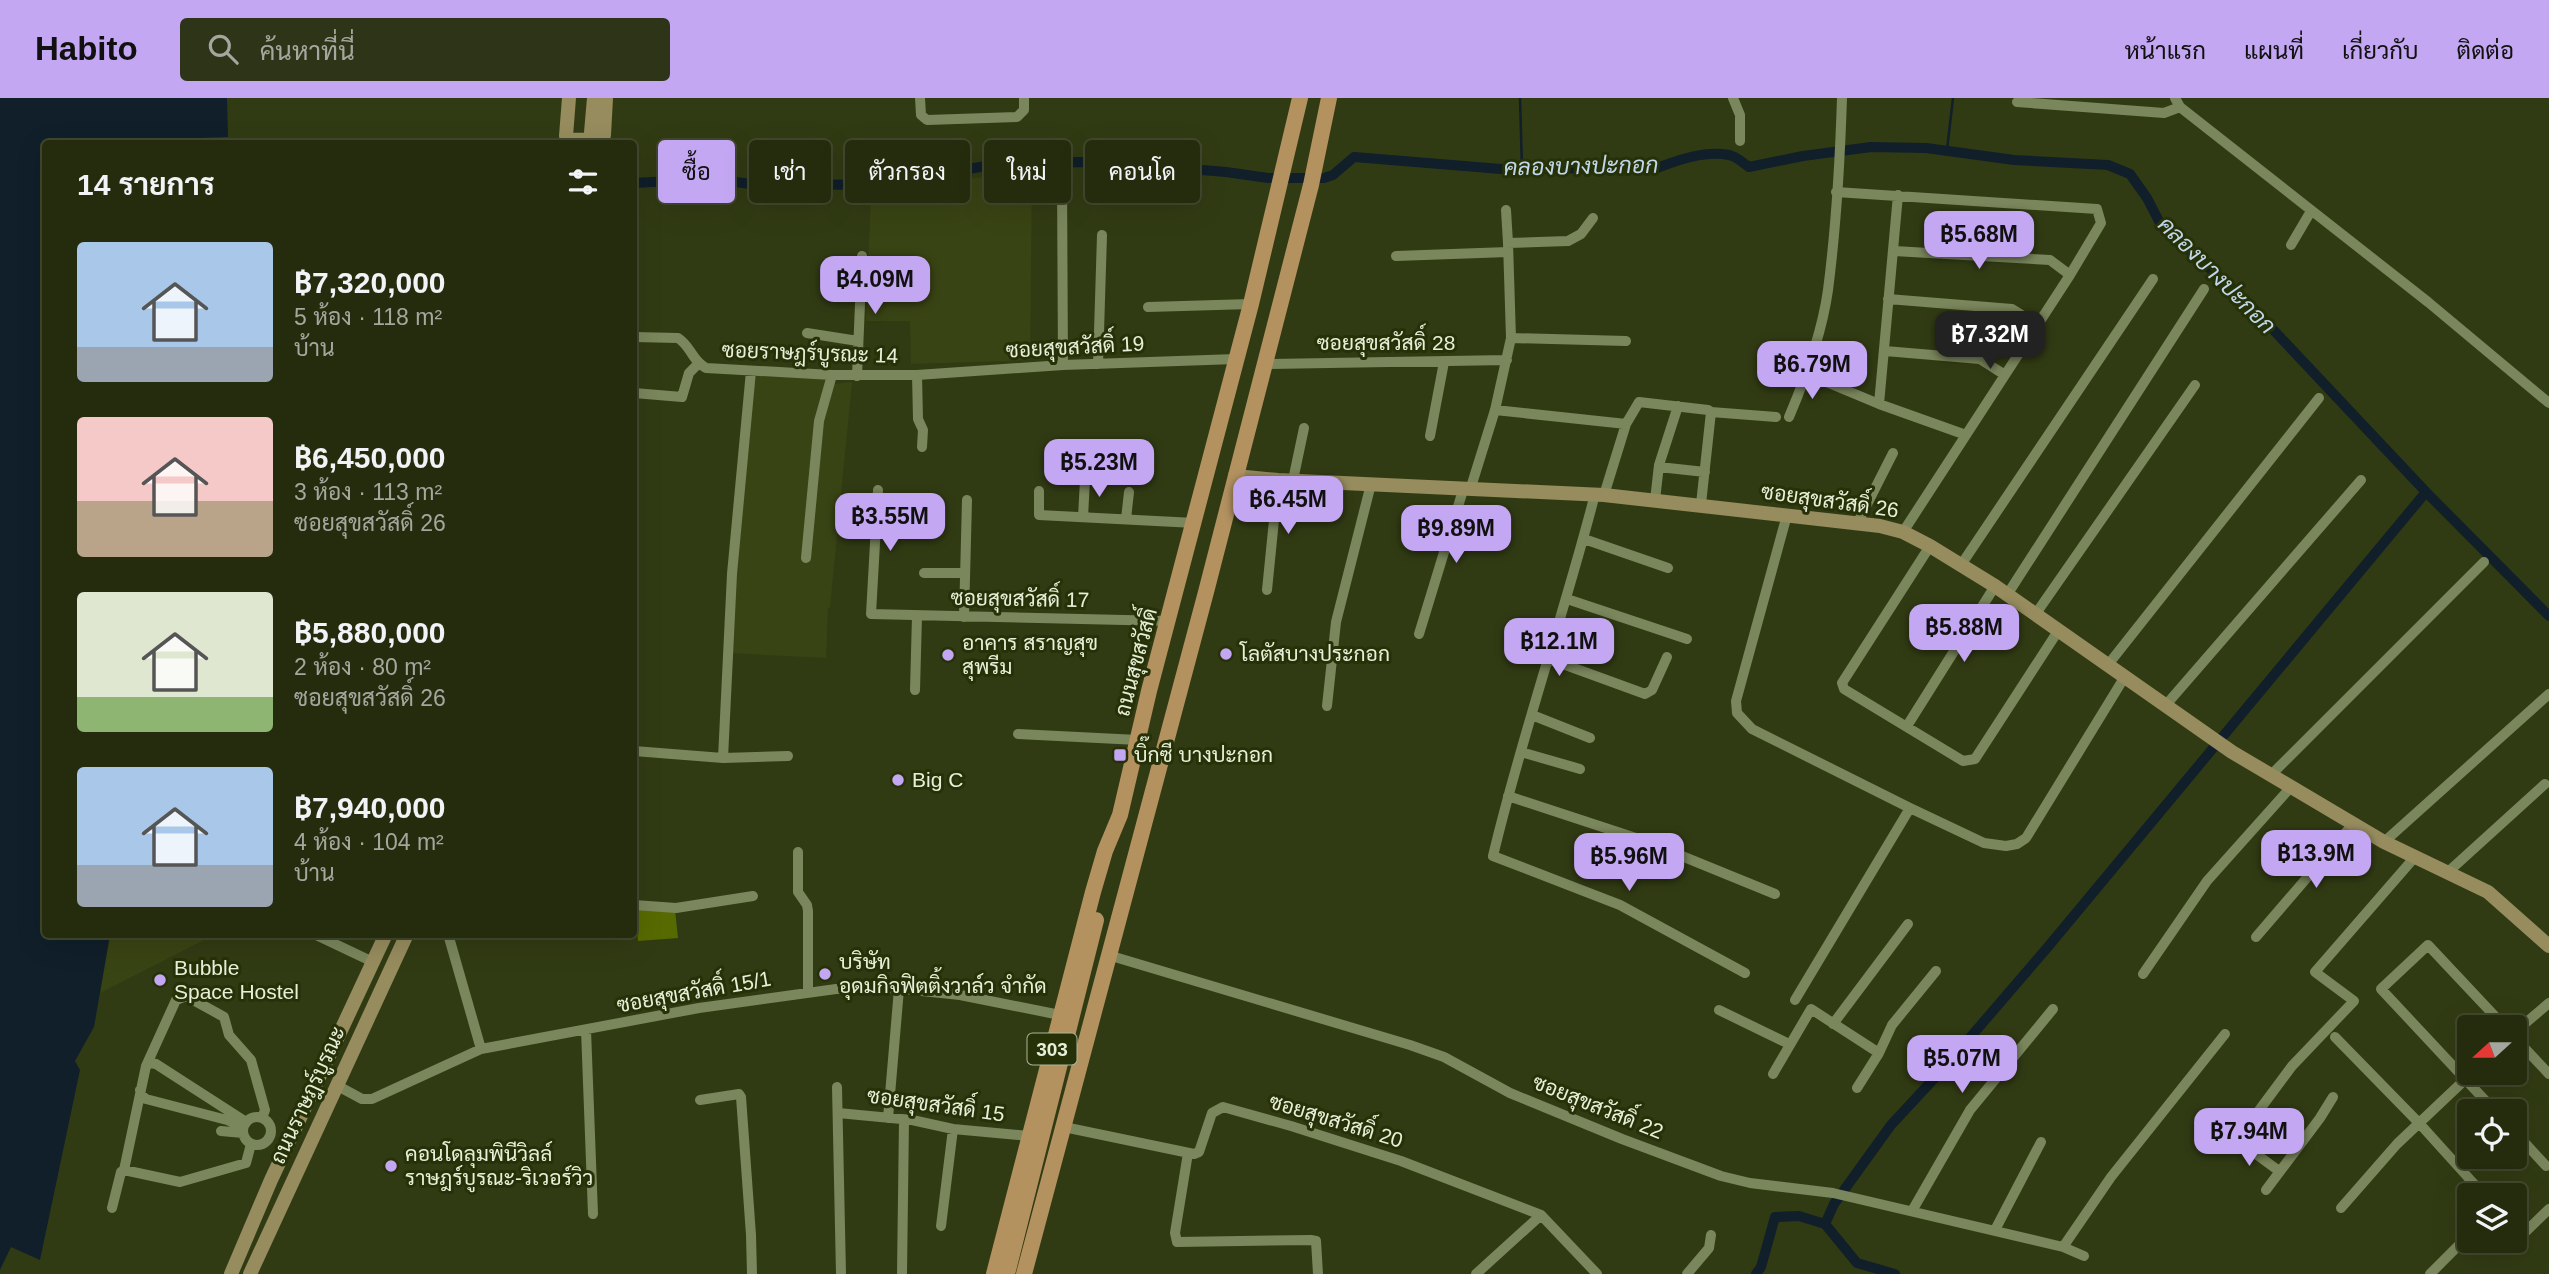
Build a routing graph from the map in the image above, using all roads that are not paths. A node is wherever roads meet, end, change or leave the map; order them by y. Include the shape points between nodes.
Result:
1 (569, 98) edge
2 (578, 98) edge
3 (594, 98) edge
4 (606, 98) edge
5 (920, 98) edge
6 (1024, 98) edge
7 (1300, 98) edge
8 (1329, 98) edge
9 (1733, 98) edge
10 (1842, 98) edge
11 (2017, 102) dead end
12 (2177, 103) edge
13 (574, 140) edge
14 (590, 140) edge
15 (1740, 141) dead end
16 (1836, 192) junction
17 (1898, 195) junction
18 (1062, 203) edge
19 (1506, 210) dead end
20 (2311, 211) junction
21 (1593, 218) dead end
22 (1102, 235) dead end
23 (2291, 245) dead end
24 (1508, 248) junction
25 (1894, 251) junction
26 (862, 256) dead end
27 (1396, 256) dead end
28 (2070, 275) junction
29 (2153, 279) dead end
30 (2204, 289) dead end
31 (1888, 299) junction
32 (1251, 304) junction
33 (1148, 307) dead end
34 (2038, 325) junction
35 (807, 333) dead end
36 (637, 337) edge
37 (1511, 338) junction
38 (858, 341) junction
39 (1626, 341) dead end
40 (1885, 351) junction
41 (1236, 359) junction
42 (1507, 360) junction
43 (1444, 362) junction
44 (1265, 363) junction
45 (698, 364) junction
46 (1098, 364) junction
47 (1063, 365) junction
48 (751, 371) junction
49 (1807, 374) junction
50 (832, 375) junction
51 (917, 375) junction
52 (2005, 375) junction
53 (857, 376) junction
54 (2195, 385) dead end
55 (637, 393) edge
56 (2319, 398) dead end
57 (2549, 403) edge
58 (1879, 404) junction
59 (1678, 406) junction
60 (1495, 410) junction
61 (1711, 412) junction
62 (1776, 417) dead end
63 (1789, 417) dead end
64 (1626, 424) junction
65 (1304, 428) dead end
66 (1966, 435) junction
67 (1430, 436) dead end
68 (922, 447) dead end
69 (1893, 453) dead end
70 (1659, 467) junction
71 (1705, 472) junction
72 (1236, 476) junction
73 (1085, 480) dead end
74 (1285, 480) junction
75 (2361, 480) dead end
76 (1371, 484) junction
77 (1467, 487) junction
78 (878, 490) dead end
79 (1039, 491) dead end
80 (1129, 492) dead end
81 (1600, 494) junction
82 (967, 500) dead end
83 (1655, 500) junction
84 (1701, 505) junction
85 (1787, 515) junction
86 (1083, 517) junction
87 (1126, 519) junction
88 (1195, 523) junction
89 (1857, 524) junction
90 (1903, 532) junction
91 (1584, 539) junction
92 (1930, 545) junction
93 (806, 558) dead end
94 (2484, 562) dead end
95 (1961, 565) junction
96 (1668, 568) dead end
97 (924, 573) dead end
98 (965, 573) junction
99 (1267, 590) dead end
100 (2001, 591) junction
101 (1567, 599) junction
102 (2035, 615) junction
103 (917, 616) junction
104 (964, 617) junction
105 (1168, 621) junction
106 (2058, 631) junction
107 (1419, 634) dead end
108 (1687, 639) dead end
109 (1667, 657) dead end
110 (1549, 659) junction
111 (2106, 666) junction
112 (2124, 678) junction
113 (915, 690) dead end
114 (2549, 694) edge
115 (1327, 706) dead end
116 (2165, 706) junction
117 (1532, 715) junction
118 (1907, 726) junction
119 (1018, 734) dead end
120 (1590, 738) dead end
121 (1138, 740) junction
122 (637, 751) edge
123 (1521, 752) junction
124 (788, 756) dead end
125 (723, 758) junction
126 (1580, 768) dead end
127 (2271, 775) junction
128 (2545, 784) dead end
129 (2291, 787) junction
130 (1508, 796) junction
131 (1910, 808) junction
132 (2353, 824) junction
133 (1117, 825) junction
134 (2384, 842) junction
135 (798, 852) dead end
136 (2414, 858) junction
137 (2448, 872) junction
138 (1776, 894) dead end
139 (753, 896) dead end
140 (637, 905) edge
141 (1908, 924) dead end
142 (2256, 937) dead end
143 (322, 938) edge
144 (384, 938) edge
145 (405, 938) edge
146 (449, 938) edge
147 (2549, 946) edge
148 (1108, 955) junction
149 (373, 962) junction
150 (1936, 971) dead end
151 (1745, 973) dead end
152 (2143, 974) dead end
153 (899, 989) junction
154 (808, 992) junction
155 (1795, 1000) dead end
156 (2549, 1003) edge
157 (2053, 1009) dead end
158 (1719, 1010) dead end
159 (1060, 1015) junction
160 (2494, 1015) edge
161 (2527, 1022) edge
162 (1833, 1024) junction
163 (586, 1030) junction
164 (2225, 1034) dead end
165 (2335, 1037) dead end
166 (1789, 1044) junction
167 (481, 1049) junction
168 (2527, 1051) edge
169 (1879, 1053) junction
170 (2457, 1064) edge
171 (146, 1066) junction
172 (1773, 1074) dead end
173 (2549, 1074) edge
174 (336, 1085) junction
175 (2459, 1085) edge
176 (837, 1087) dead end
177 (1857, 1088) dead end
178 (140, 1090) junction
179 (2333, 1097) dead end
180 (700, 1100) dead end
181 (229, 1103) dead end
182 (838, 1113) junction
183 (262, 1118) junction
184 (888, 1118) junction
185 (904, 1120) junction
186 (2419, 1123) junction
187 (245, 1125) junction
188 (1063, 1126) junction
189 (953, 1129) junction
190 (221, 1131) dead end
191 (1029, 1136) junction
192 (2041, 1142) dead end
193 (251, 1144) junction
194 (2527, 1145) edge
195 (1188, 1153) junction
196 (2546, 1166) dead end
197 (124, 1170) junction
198 (2279, 1171) junction
199 (2473, 1183) edge
200 (2266, 1190) dead end
201 (112, 1208) dead end
202 (2341, 1208) dead end
203 (2549, 1209) edge
204 (1912, 1211) junction
205 (593, 1214) dead end
206 (1541, 1215) junction
207 (251, 1226) junction
208 (941, 1226) dead end
209 (1995, 1230) junction
210 (2527, 1230) edge
211 (267, 1233) junction
212 (1711, 1235) dead end
213 (2063, 1247) junction
214 (2457, 1247) edge
215 (2084, 1256) dead end
216 (230, 1274) edge
217 (250, 1274) edge
218 (752, 1274) edge
219 (841, 1274) edge
220 (902, 1274) edge
221 (994, 1274) edge
222 (1007, 1274) edge
223 (1024, 1274) edge
224 (1318, 1274) edge
225 (1476, 1274) edge
226 (1597, 1274) edge
227 (1688, 1274) edge
228 (2430, 1274) edge

1 - 4 street via 566,136 601,139
2 - 13 street
3 - 14 street
5 - 6 street via 921,115 928,120 1017,117 1024,110
7 - 32 main road, ถนนสุขสวัสดิ์ / 303
8 - 44 main road, 303
9 - 15 street via 1740,115
10 - 16 street
11 - 12 street via 2164,113
12 - 20 street
16 - 17 street
16 - 49 street via 1827,292
17 - 25 street
17 - 28 street via 2097,209 2101,223
18 - 47 street
19 - 24 street
20 - 23 street
20 - 57 street
21 - 24 street via 1581,234 1568,241
22 - 46 street
24 - 27 street
24 - 37 street
25 - 28 street via 2050,260
25 - 31 street
26 - 38 street
28 - 34 street
29 - 95 street
30 - 100 street
31 - 34 street via 2012,309
31 - 40 street
32 - 33 street
32 - 41 main road, ถนนสุขสวัสดิ์ / 303
34 - 52 street
35 - 38 street
36 - 45 street, ซอยราษฎร์บูรณะ 14 via 678,338
37 - 39 street
37 - 42 street
38 - 53 street
40 - 52 street via 1980,359
40 - 58 street
41 - 46 street, ซอยสุขสวัสดิ์ 19
41 - 88 main road, ถนนสุขสวัสดิ์ / 303
42 - 43 street, ซอยสุขสวัสดิ์ 28
42 - 60 street
43 - 44 street, ซอยสุขสวัสดิ์ 28
43 - 67 street
44 - 72 main road, 303
45 - 48 street, ซอยราษฎร์บูรณะ 14
45 - 55 street via 689,373 682,397
46 - 47 street, ซอยสุขสวัสดิ์ 19
47 - 51 street, ซอยสุขสวัสดิ์ 19
48 - 50 street, ซอยราษฎร์บูรณะ 14
48 - 125 street via 732,574
49 - 58 street
49 - 63 street
50 - 53 street, ซอยราษฎร์บูรณะ 14
50 - 93 street via 819,421
51 - 53 street, ซอยราษฎร์บูรณะ 14
51 - 68 street
52 - 66 street
54 - 102 street
56 - 111 street
58 - 66 street
59 - 61 street
59 - 64 street via 1639,402
59 - 70 street
60 - 64 street
60 - 77 street
61 - 62 street
61 - 71 street
64 - 81 street
65 - 74 street
66 - 90 street
69 - 89 street
70 - 71 street
70 - 83 street
71 - 84 street
72 - 74 street, ซอยสุขสวัสดิ์ 26
72 - 148 main road, 303
73 - 86 street
74 - 76 street, ซอยสุขสวัสดิ์ 26
74 - 99 street
75 - 116 street
76 - 77 street, ซอยสุขสวัสดิ์ 26
76 - 115 street via 1336,622
77 - 81 street, ซอยสุขสวัสดิ์ 26
77 - 107 street
78 - 103 street, ซอยสุขสวัสดิ์ 17 via 872,614
79 - 86 street via 1039,515
80 - 87 street
81 - 83 street, ซอยสุขสวัสดิ์ 26
81 - 91 street
82 - 98 street
83 - 84 street, ซอยสุขสวัสดิ์ 26
84 - 85 street, ซอยสุขสวัสดิ์ 26
85 - 89 street, ซอยสุขสวัสดิ์ 26
85 - 131 street via 1737,713 1752,729
86 - 87 street
87 - 88 street
88 - 105 main road, ถนนสุขสวัสดิ์ / 303
89 - 90 street, ซอยสุขสวัสดิ์ 26
90 - 92 street, ซอยสุขสวัสดิ์ 26
91 - 96 street
91 - 101 street
92 - 95 street, ซอยสุขสวัสดิ์ 26
92 - 118 street via 1842,683 1844,689
94 - 127 street
95 - 100 street, ซอยสุขสวัสดิ์ 26
97 - 98 street
98 - 104 street
100 - 102 street, ซอยสุขสวัสดิ์ 26
100 - 118 street
101 - 108 street
101 - 110 street
102 - 106 street, ซอยสุขสวัสดิ์ 26
103 - 104 street, ซอยสุขสวัสดิ์ 17
103 - 113 street via 912,640
104 - 105 street, ซอยสุขสวัสดิ์ 17
105 - 121 main road, ถนนสุขสวัสดิ์ / 303
106 - 111 street, ซอยสุขสวัสดิ์ 26
106 - 118 street via 1975,759 1963,761
109 - 110 street via 1647,694
110 - 117 street
111 - 112 street, ซอยสุขสวัสดิ์ 26
112 - 116 street, ซอยสุขสวัสดิ์ 26
112 - 131 street via 2026,838 2017,844 1984,843
114 - 134 street
116 - 127 street, ซอยสุขสวัสดิ์ 26
117 - 120 street
117 - 123 street
119 - 121 street
121 - 133 main road, ถนนสุขสวัสดิ์ / 303
122 - 125 street
123 - 126 street
123 - 130 street
124 - 125 street
127 - 129 street, ซอยสุขสวัสดิ์ 26
128 - 137 street
129 - 132 street, ซอยสุขสวัสดิ์ 26
129 - 152 street via 2207,881
130 - 138 street via 1645,841
130 - 151 street via 1493,856 1620,905
131 - 155 street
132 - 134 street, ซอยสุขสวัสดิ์ 26
132 - 142 street
133 - 159 main road, ถนนสุขสวัสดิ์ / 303 via 1105,850
133 - 222 main road, 303
134 - 136 street, ซอยสุขสวัสดิ์ 26
135 - 154 street via 798,892 808,911
136 - 137 street, ซอยสุขสวัสดิ์ 26
136 - 198 street via 2315,972 2354,1002 2292,1066 2237,1140
137 - 147 street, ซอยสุขสวัสดิ์ 26 via 2488,892
139 - 140 street via 676,908
141 - 162 street
143 - 149 street
144 - 149 street, ถนนราษฎร์บูรณะ
145 - 174 street, ถนนราษฎร์บูรณะ
146 - 167 street
148 - 188 main road, 303
148 - 204 street, ซอยสุขสวัสดิ์ 22 via 1444,1057 1510,1093 1721,1176 1809,1188
149 - 207 street, ถนนราษฎร์บูรณะ
150 - 169 street via 1892,1025
153 - 154 street, ซอยสุขสวัสดิ์ 15/1
153 - 159 street, ซอยสุขสวัสดิ์ 15/1 via 960,995
153 - 184 street
154 - 163 street, ซอยสุขสวัสดิ์ 15/1
156 - 161 street
157 - 204 street via 1969,1110
158 - 166 street
159 - 191 main road, ถนนสุขสวัสดิ์ / 303
160 - 170 street via 2428,945 2381,989
162 - 166 street via 1811,1009
162 - 169 street
163 - 167 street, ซอยสุขสวัสดิ์ 15/1
163 - 205 street
164 - 213 street via 2111,1177
165 - 186 street
166 - 172 street
167 - 174 street, ซอยสุขสวัสดิ์ 15/1 via 372,1099 362,1099
168 - 173 street
169 - 177 street
171 - 178 street
171 - 183 street via 176,1000 187,996 224,1017 229,1035 251,1060 265,1110
171 - 187 street via 156,1064
174 - 211 street, ถนนราษฎร์บูรณะ
175 - 186 street
176 - 182 street
178 - 187 street via 146,1099
178 - 197 street
179 - 198 street
180 - 218 street via 741,1097
181 - 187 street
182 - 184 street, ซอยสุขสวัสดิ์ 15
182 - 219 street
183 - 187 street
183 - 193 street via 270,1127 270,1136 261,1145
184 - 185 street, ซอยสุขสวัสดิ์ 15
185 - 189 street, ซอยสุขสวัสดิ์ 15
185 - 220 street
186 - 199 street
186 - 202 street
187 - 190 street
187 - 193 street via 245,1139
188 - 195 street
188 - 223 main road, 303
189 - 191 street, ซอยสุขสวัสดิ์ 15
189 - 208 street
191 - 221 main road, ถนนสุขสวัสดิ์ / 303
192 - 209 street
193 - 197 street via 246,1163 189,1181
194 - 196 street
195 - 206 street, ซอยสุขสวัสดิ์ 20 via 1199,1152 1213,1112 1223,1107 1401,1161
195 - 224 street via 1177,1242 1316,1241
197 - 201 street
198 - 200 street
203 - 210 street
204 - 209 street, ซอยสุขสวัสดิ์ 22
206 - 225 street
206 - 226 street, ซอยสุขสวัสดิ์ 20
207 - 211 street
207 - 216 street, ถนนราษฎร์บูรณะ
209 - 213 street, ซอยสุขสวัสดิ์ 22
211 - 217 street, ถนนราษฎร์บูรณะ
212 - 227 street via 1709,1248
213 - 215 street, ซอยสุขสวัสดิ์ 22
214 - 228 street

